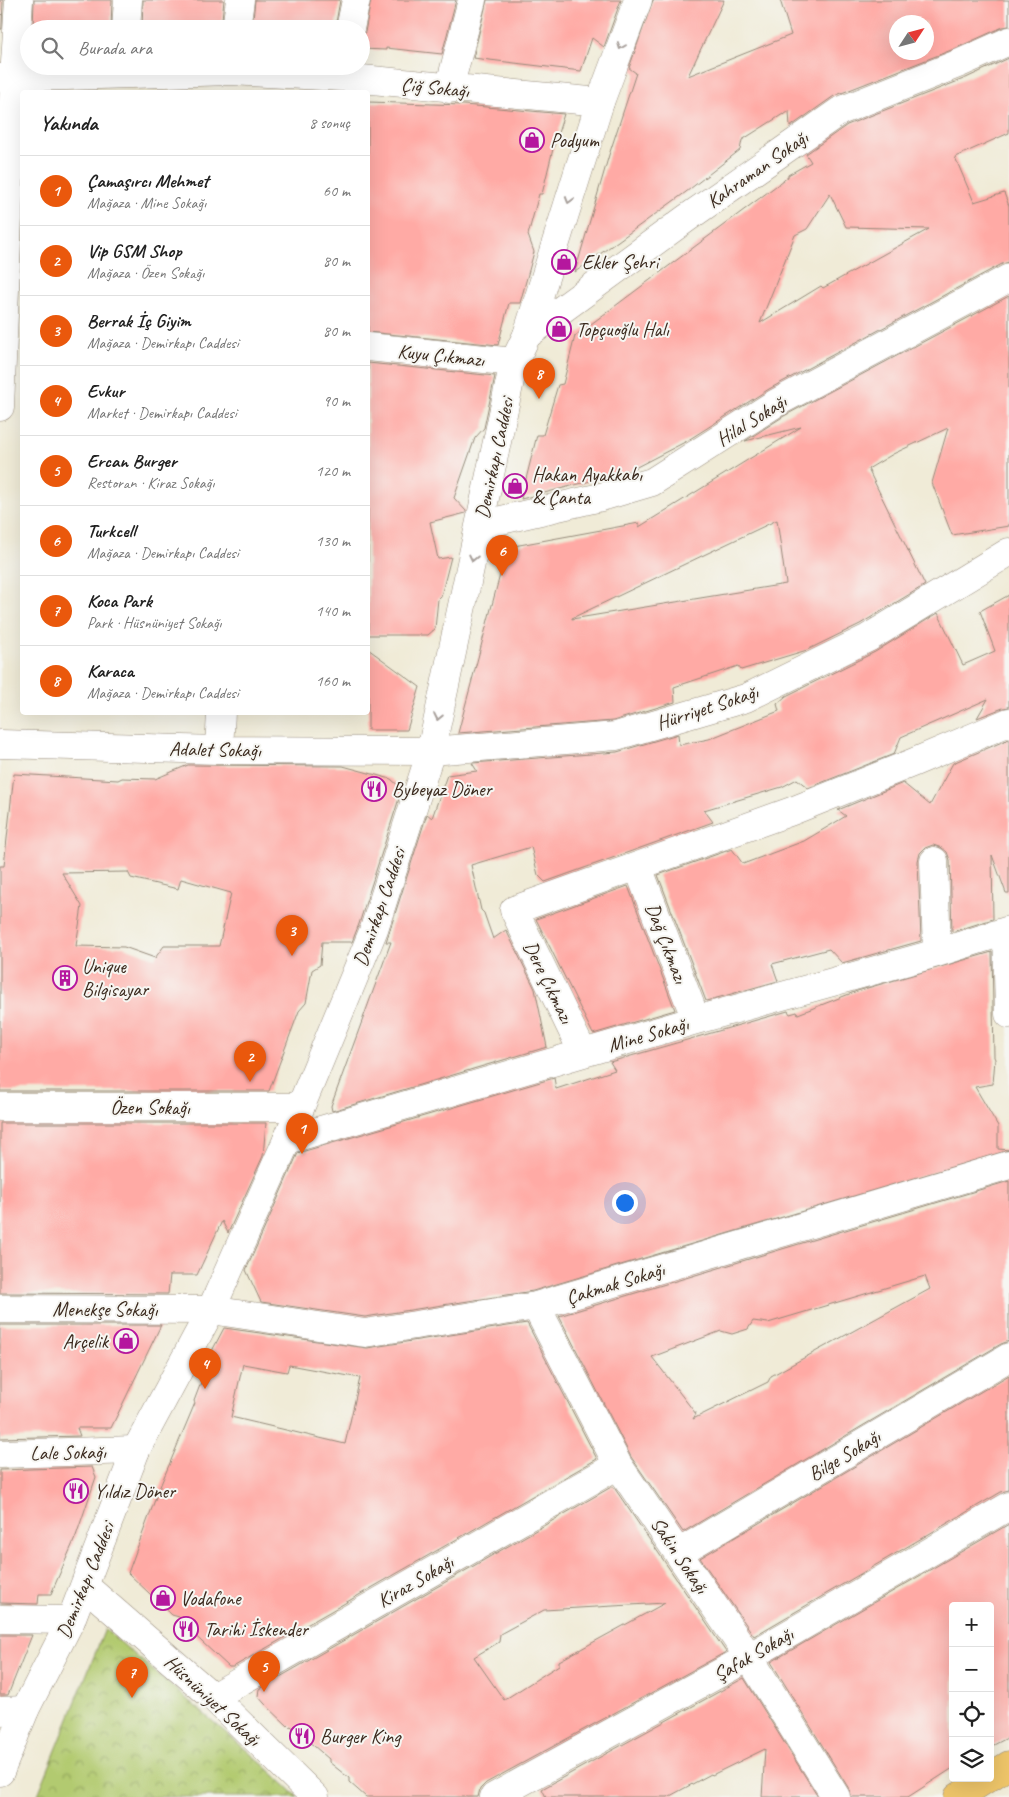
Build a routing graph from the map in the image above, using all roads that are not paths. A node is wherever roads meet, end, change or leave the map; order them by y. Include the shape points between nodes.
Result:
1 (19, 0) edge
2 (128, 0) edge
3 (240, 0) edge
4 (356, 0) edge
5 (472, 0) edge
6 (638, 0) edge
7 (127, 20) edge
8 (237, 20) edge
9 (352, 20) edge
10 (1009, 41) edge
11 (50, 75) edge
12 (200, 75) edge
13 (275, 75) edge
14 (361, 75) edge
15 (231, 77) edge
16 (7, 78) edge
17 (449, 89) junction
18 (600, 102) junction
19 (1009, 278) edge
20 (527, 335) junction
21 (370, 347) edge
22 (514, 362) junction
23 (0, 407) edge
24 (480, 525) junction
25 (1009, 552) edge
26 (221, 715) edge
27 (1009, 722) edge
28 (0, 744) edge
29 (218, 750) junction
30 (431, 751) junction
31 (934, 861) dead end
32 (638, 867) junction
33 (1008, 930) edge
34 (938, 953) junction
35 (1009, 1014) edge
36 (696, 1020) junction
37 (583, 1054) junction
38 (0, 1107) edge
39 (300, 1107) junction
40 (287, 1140) junction
41 (1009, 1165) edge
42 (536, 1306) junction
43 (0, 1309) edge
44 (211, 1310) junction
45 (1009, 1356) edge
46 (136, 1450) junction
47 (0, 1454) edge
48 (618, 1465) junction
49 (1009, 1506) edge
50 (678, 1553) junction
51 (85, 1586) junction
52 (0, 1619) edge
53 (71, 1620) junction
54 (749, 1657) junction
55 (212, 1697) junction
56 (13, 1710) edge
57 (1009, 1765) edge
58 (0, 1772) edge
59 (994, 1775) edge
60 (982, 1782) edge
61 (314, 1797) edge
62 (494, 1797) edge
63 (836, 1797) edge
64 (958, 1797) edge

1 - 16 street
2 - 7 street
3 - 8 street
4 - 9 street
5 - 17 street
6 -> 18 street, Demirkapı Caddesi
10 - 20 street, Kahraman Sokağı via 840,111
11 - 16 street, Çiğ Sokağı
12 - 15 street, Çiğ Sokağı
13 - 15 street, Çiğ Sokağı
14 - 17 street, Çiğ Sokağı
16 - 23 street
17 - 18 street, Çiğ Sokağı
18 -> 20 street, Demirkapı Caddesi
19 - 24 street, Hilal Sokağı via 776,404 652,482
20 - 22 street, Demirkapı Caddesi
21 - 22 street, Kuyu Çıkmazı
22 - 24 street, Demirkapı Caddesi
24 -> 30 street, Demirkapı Caddesi
25 - 30 street, Hürriyet Sokağı via 868,638 746,698 616,736
26 - 29 street
27 - 32 street via 792,811
28 - 29 street, Adalet Sokağı
29 - 30 street, Adalet Sokağı
30 - 39 street, Demirkapı Caddesi via 374,929
31 - 34 street
32 - 36 street, Dağ Çıkmazı
32 - 37 street, Dere Çıkmazı via 514,910
33 - 34 street, Mine Sokağı
33 - 35 street
34 - 36 street, Mine Sokağı
36 - 37 street, Mine Sokağı
37 - 40 street, Mine Sokağı
38 - 39 street, Özen Sokağı
39 - 40 street, Demirkapı Caddesi
40 - 44 street, Demirkapı Caddesi
41 - 42 street, Çakmak Sokağı
42 - 44 street, Çakmak Sokağı via 365,1333
42 - 48 street, Sakin Sokağı
43 - 44 street, Menekşe Sokağı
44 - 46 street, Demirkapı Caddesi
45 - 50 street, Bilge Sokağı
46 - 47 street, Lale Sokağı
46 - 51 street, Demirkapı Caddesi
48 - 50 street, Sakin Sokağı
48 - 55 street, Kiraz Sokağı
49 - 54 street, Şafak Sokağı
50 - 54 street, Sakin Sokağı
51 - 53 street, Demirkapı Caddesi
51 - 55 street, Hüsnüniyet Sokağı
52 - 53 street
53 - 56 street, Demirkapı Caddesi
54 - 62 street, Şafak Sokağı
54 - 63 street, Sakin Sokağı
55 - 61 street, Hüsnüniyet Sokağı
56 - 58 street, Demirkapı Caddesi
57 - 59 main road
60 - 64 main road

